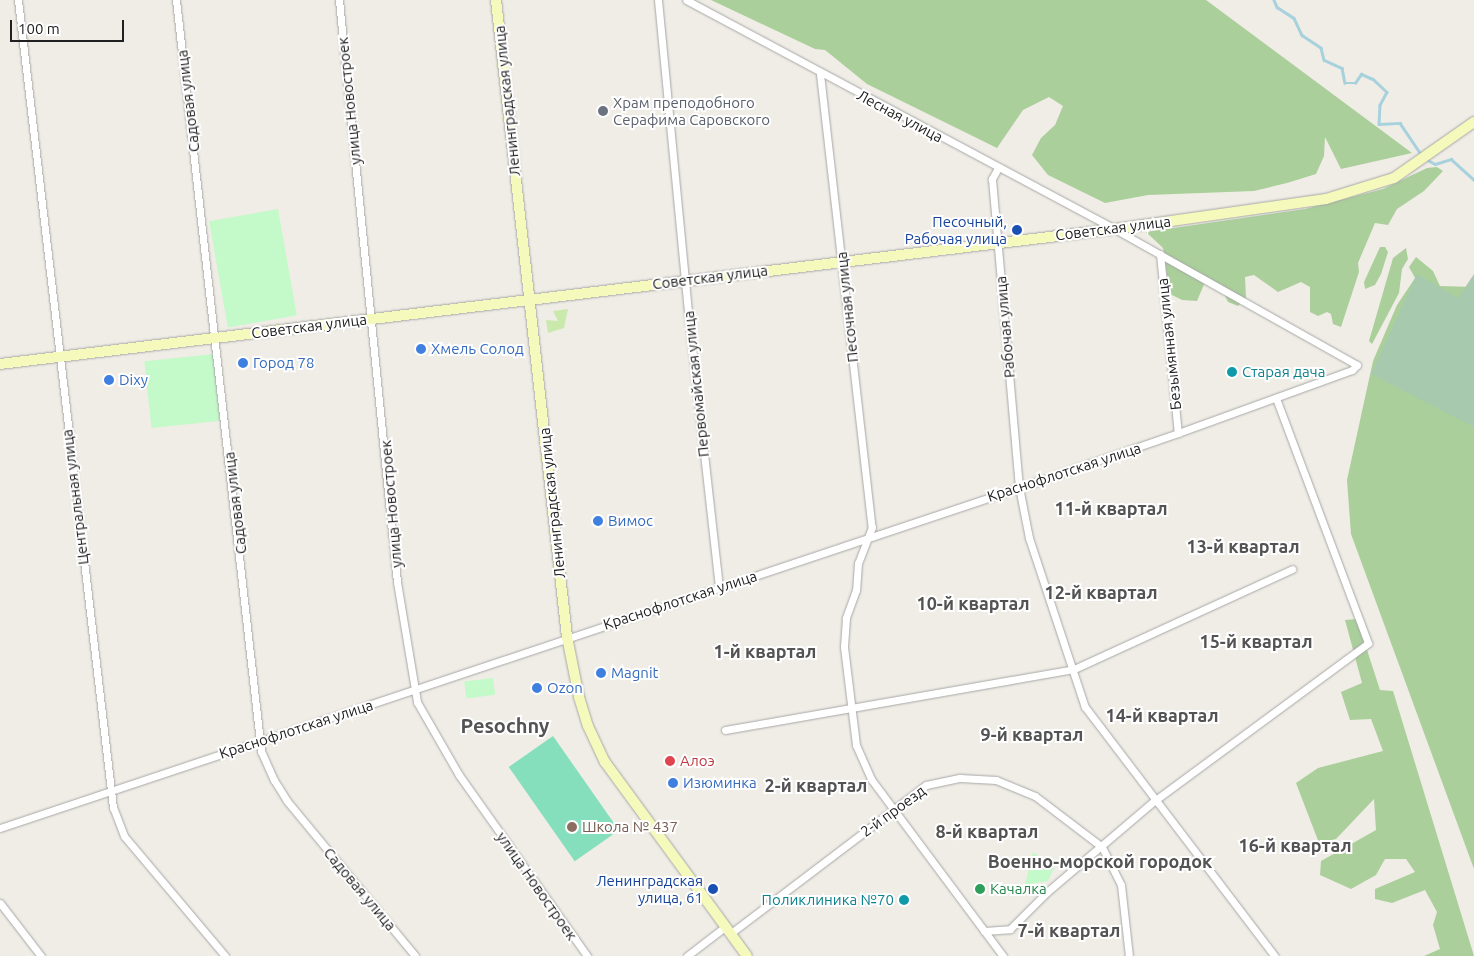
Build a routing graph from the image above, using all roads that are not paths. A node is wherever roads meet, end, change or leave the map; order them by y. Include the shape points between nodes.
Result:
1 (18, 0) edge
2 (176, 0) edge
3 (339, 0) edge
4 (496, 0) edge
5 (658, 0) edge
6 (686, 0) edge
7 (820, 74) junction
8 (1474, 122) edge
9 (998, 168) junction
10 (1115, 229) junction
11 (998, 242) junction
12 (1160, 254) junction
13 (843, 262) junction
14 (684, 280) junction
15 (529, 298) junction
16 (371, 319) junction
17 (216, 338) junction
18 (59, 357) junction
19 (0, 364) edge
20 (1357, 365) joint
21 (1276, 398) junction
22 (1178, 434) junction
23 (1019, 487) junction
24 (866, 538) junction
25 (1292, 569) dead end
26 (719, 588) junction
27 (567, 637) junction
28 (1074, 669) junction
29 (416, 689) junction
30 (851, 709) junction
31 (725, 730) dead end
32 (262, 740) junction
33 (110, 791) junction
34 (1154, 801) junction
35 (893, 809) junction
36 (0, 828) edge
37 (1102, 847) junction
38 (0, 903) edge
39 (728, 930) junction
40 (984, 931) junction
41 (41, 956) edge
42 (225, 956) edge
43 (416, 956) edge
44 (587, 956) edge
45 (687, 956) edge
46 (748, 956) edge
47 (1003, 956) edge
48 (1129, 956) edge
49 (1275, 956) edge

1 - 18 street, Центральная улица
2 - 17 street, Садовая улица
3 - 16 street, улица Новостроек
4 - 15 main road, Ленинградская улица
5 - 14 street, Первомайская улица
6 - 7 street, Лесная улица
7 - 9 street, Лесная улица
7 - 13 street, Песочная улица
8 - 10 main road, Советская улица via 1414,166 1374,187 1326,199
9 - 10 street, Лесная улица
9 - 11 street, Рабочая улица via 992,179
10 - 11 main road, Советская улица
10 - 12 street, Лесная улица
11 - 13 main road, Советская улица
11 - 23 street, Рабочая улица
12 - 20 street, Лесная улица
12 - 22 street, Безымянная улица
13 - 14 main road, Советская улица
13 - 24 street, Песочная улица via 872,527
14 - 15 main road, Советская улица
14 - 26 street, Первомайская улица
15 - 16 main road, Советская улица
15 - 27 main road, Ленинградская улица
16 - 17 main road, Советская улица
16 - 29 street, улица Новостроек via 397,582
17 - 18 main road, Советская улица
17 - 32 street, Садовая улица
18 - 19 main road, Советская улица
18 - 33 street, Центральная улица
20 - 21 street, Краснофлотская улица via 1352,370
21 - 22 street, Краснофлотская улица
21 - 34 street via 1368,643
22 - 23 street, Краснофлотская улица
23 - 24 street, Краснофлотская улица
23 - 28 street, Рабочая улица via 1029,538
24 - 26 street, Краснофлотская улица
24 - 30 street, Песочная улица via 846,618 844,647
25 - 28 street
26 - 27 street, Краснофлотская улица
27 - 29 street, Краснофлотская улица
27 - 39 main road, Ленинградская улица via 584,714 605,762
28 - 30 street
28 - 34 street, Рабочая улица via 1085,707
29 - 32 street, Краснофлотская улица
29 - 44 street, улица Новостроек via 417,702 459,775
30 - 31 street
30 - 35 street, Песочная улица via 856,745 871,779
32 - 33 street, Краснофлотская улица
32 - 43 street, Садовая улица via 261,751 267,766 287,800
33 - 36 street, Краснофлотская улица
33 - 42 street, Центральная улица via 124,836
34 - 37 street
34 - 49 street, Рабочая улица
35 - 37 street, 2-й проезд via 926,785 960,778 996,780 1035,796
35 - 39 street, 2-й проезд
35 - 40 street, Песочная улица
37 - 40 street via 1047,892 1010,930
37 - 48 street, 2-й проезд via 1121,885
38 - 41 street
39 - 45 street, 2-й проезд
39 - 46 main road, Ленинградская улица
40 - 47 street, Песочная улица

